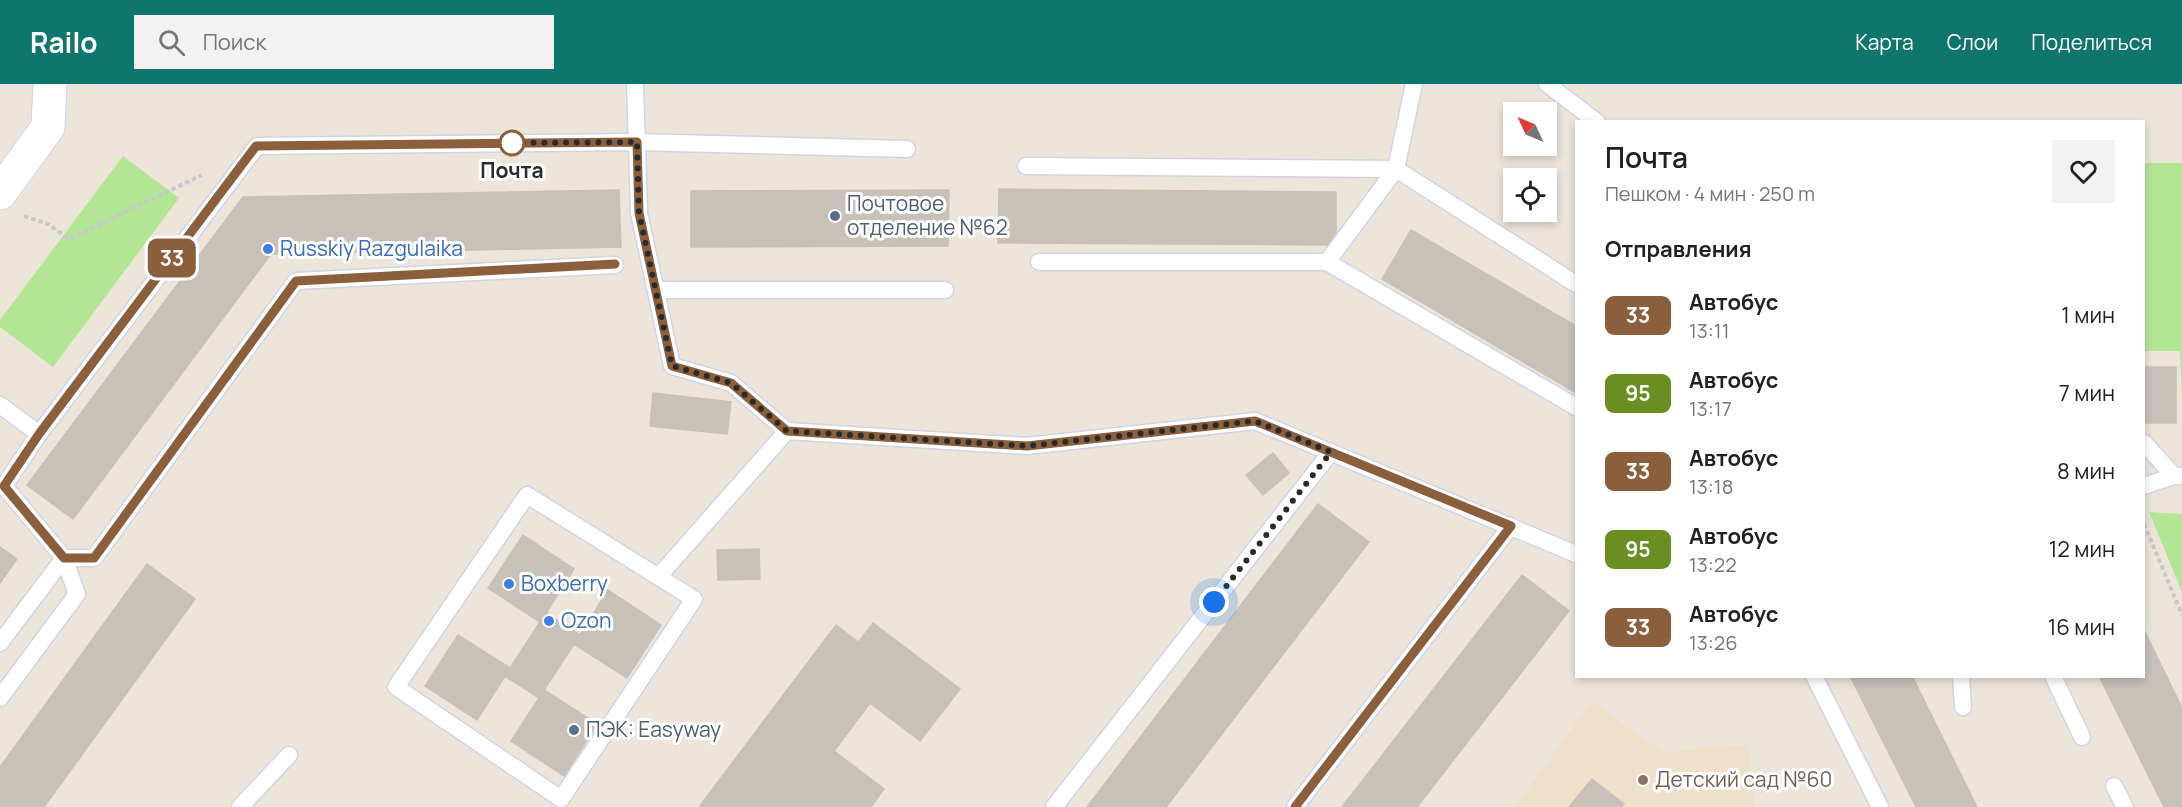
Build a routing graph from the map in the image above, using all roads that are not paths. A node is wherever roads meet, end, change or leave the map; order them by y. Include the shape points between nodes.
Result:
1 (50, 84) edge
2 (635, 84) edge
3 (1414, 84) edge
4 (1547, 84) edge
5 (1594, 120) edge
6 (637, 142) junction
7 (907, 149) dead end
8 (1026, 166) dead end
9 (1396, 169) junction
10 (10, 204) edge
11 (1039, 262) dead end
12 (1327, 262) junction
13 (615, 264) dead end
14 (1575, 283) edge
15 (657, 290) junction
16 (945, 290) dead end
17 (0, 405) edge
18 (1575, 406) edge
19 (787, 431) junction
20 (39, 434) junction
21 (2145, 444) edge
22 (1331, 452) junction
23 (2178, 476) edge
24 (2145, 486) edge
25 (1511, 526) junction
26 (1575, 554) edge
27 (64, 558) junction
28 (659, 576) junction
29 (0, 643) edge
30 (1815, 678) edge
31 (1961, 678) edge
32 (2054, 678) edge
33 (0, 698) edge
34 (1963, 707) dead end
35 (2082, 737) dead end
36 (289, 755) dead end
37 (2114, 786) dead end
38 (240, 807) edge
39 (1054, 807) edge
40 (1295, 807) edge
41 (1880, 807) edge
42 (2125, 807) edge

1 - 10 street via 48,127
2 - 6 lane
3 - 9 lane
4 - 5 lane
6 - 7 lane
6 - 15 lane via 639,213
6 - 20 lane via 256,146
8 - 9 lane
9 - 12 lane
9 - 14 lane
11 - 12 lane
12 - 18 lane
13 - 27 lane via 296,281 94,558
15 - 16 lane
15 - 19 lane via 672,366 731,383
17 - 20 lane
19 - 22 lane via 1027,446 1255,421
19 - 28 lane
20 - 27 lane via 4,486
21 - 23 lane
22 - 25 lane
22 - 39 lane
23 - 24 lane
25 - 26 lane
25 - 40 lane
27 - 29 lane
27 - 33 lane via 77,594
28 - 28 lane via 527,495 396,687 561,799 694,599
30 - 41 lane
31 - 34 lane
32 - 35 lane
36 - 38 lane
37 - 42 lane

